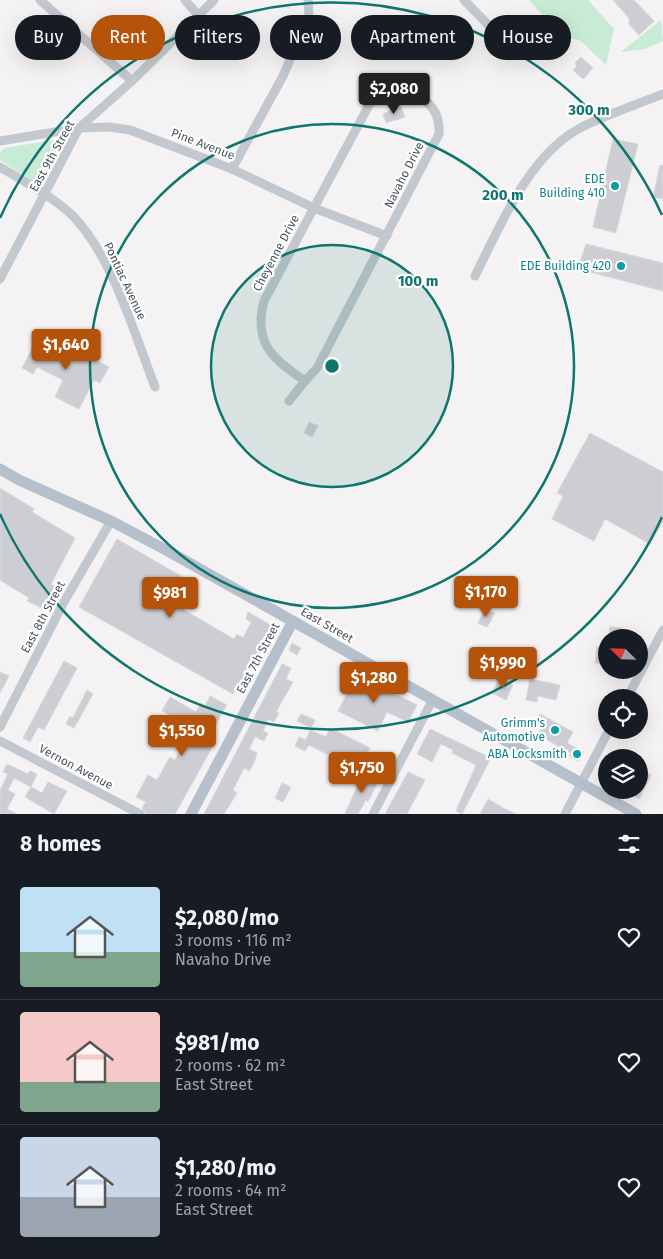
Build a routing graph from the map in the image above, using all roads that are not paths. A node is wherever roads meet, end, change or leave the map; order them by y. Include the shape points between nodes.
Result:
1 (40, 0) edge
2 (184, 0) edge
3 (214, 0) edge
4 (308, 0) edge
5 (464, 0) edge
6 (198, 15) joint
7 (484, 20) edge
8 (175, 38) edge
9 (132, 81) junction
10 (663, 94) edge
11 (79, 128) junction
12 (0, 141) edge
13 (0, 167) edge
14 (232, 169) junction
15 (45, 194) junction
16 (314, 208) junction
17 (387, 236) junction
18 (475, 276) dead end
19 (0, 279) edge
20 (305, 381) junction
21 (155, 387) dead end
22 (289, 401) dead end
23 (0, 469) edge
24 (111, 521) junction
25 (293, 622) junction
26 (663, 630) edge
27 (632, 689) edge
28 (432, 700) junction
29 (0, 728) edge
30 (604, 739) edge
31 (0, 741) edge
32 (581, 784) junction
33 (140, 814) edge
34 (191, 814) edge
35 (373, 814) edge
36 (564, 814) edge
37 (636, 814) edge

1 - 9 street
2 - 6 street
3 - 6 street, East 9th Street
4 - 14 street via 310,15 283,76
5 - 7 street
8 - 9 street, East 9th Street
9 - 11 street, East 9th Street
10 - 18 street via 581,127 536,164
11 - 12 street, Pine Avenue
11 - 14 street, Pine Avenue via 130,130
11 - 15 street, East 9th Street
13 - 15 street, Pontiac Avenue
14 - 16 street, Pine Avenue
15 - 19 street, East 9th Street
15 - 21 street, Pontiac Avenue via 73,216 97,247
16 - 17 street, Pine Avenue
16 - 17 street, Navaho Drive via 375,98 394,90 421,97 432,106 438,119 439,134
16 - 20 street, Cheyenne Drive via 264,301 259,320 263,340 272,353
17 - 20 street via 318,368
20 - 22 street
23 - 24 main road, East Street
24 - 25 main road, East Street
24 - 29 street, East 8th Street via 64,602
25 - 28 main road, East Street
25 - 34 main road, East 7th Street
26 - 27 street
28 - 32 main road, East Street
28 - 35 street
30 - 32 street
31 - 33 street, Vernon Avenue
32 - 36 street
32 - 37 main road, East Street

